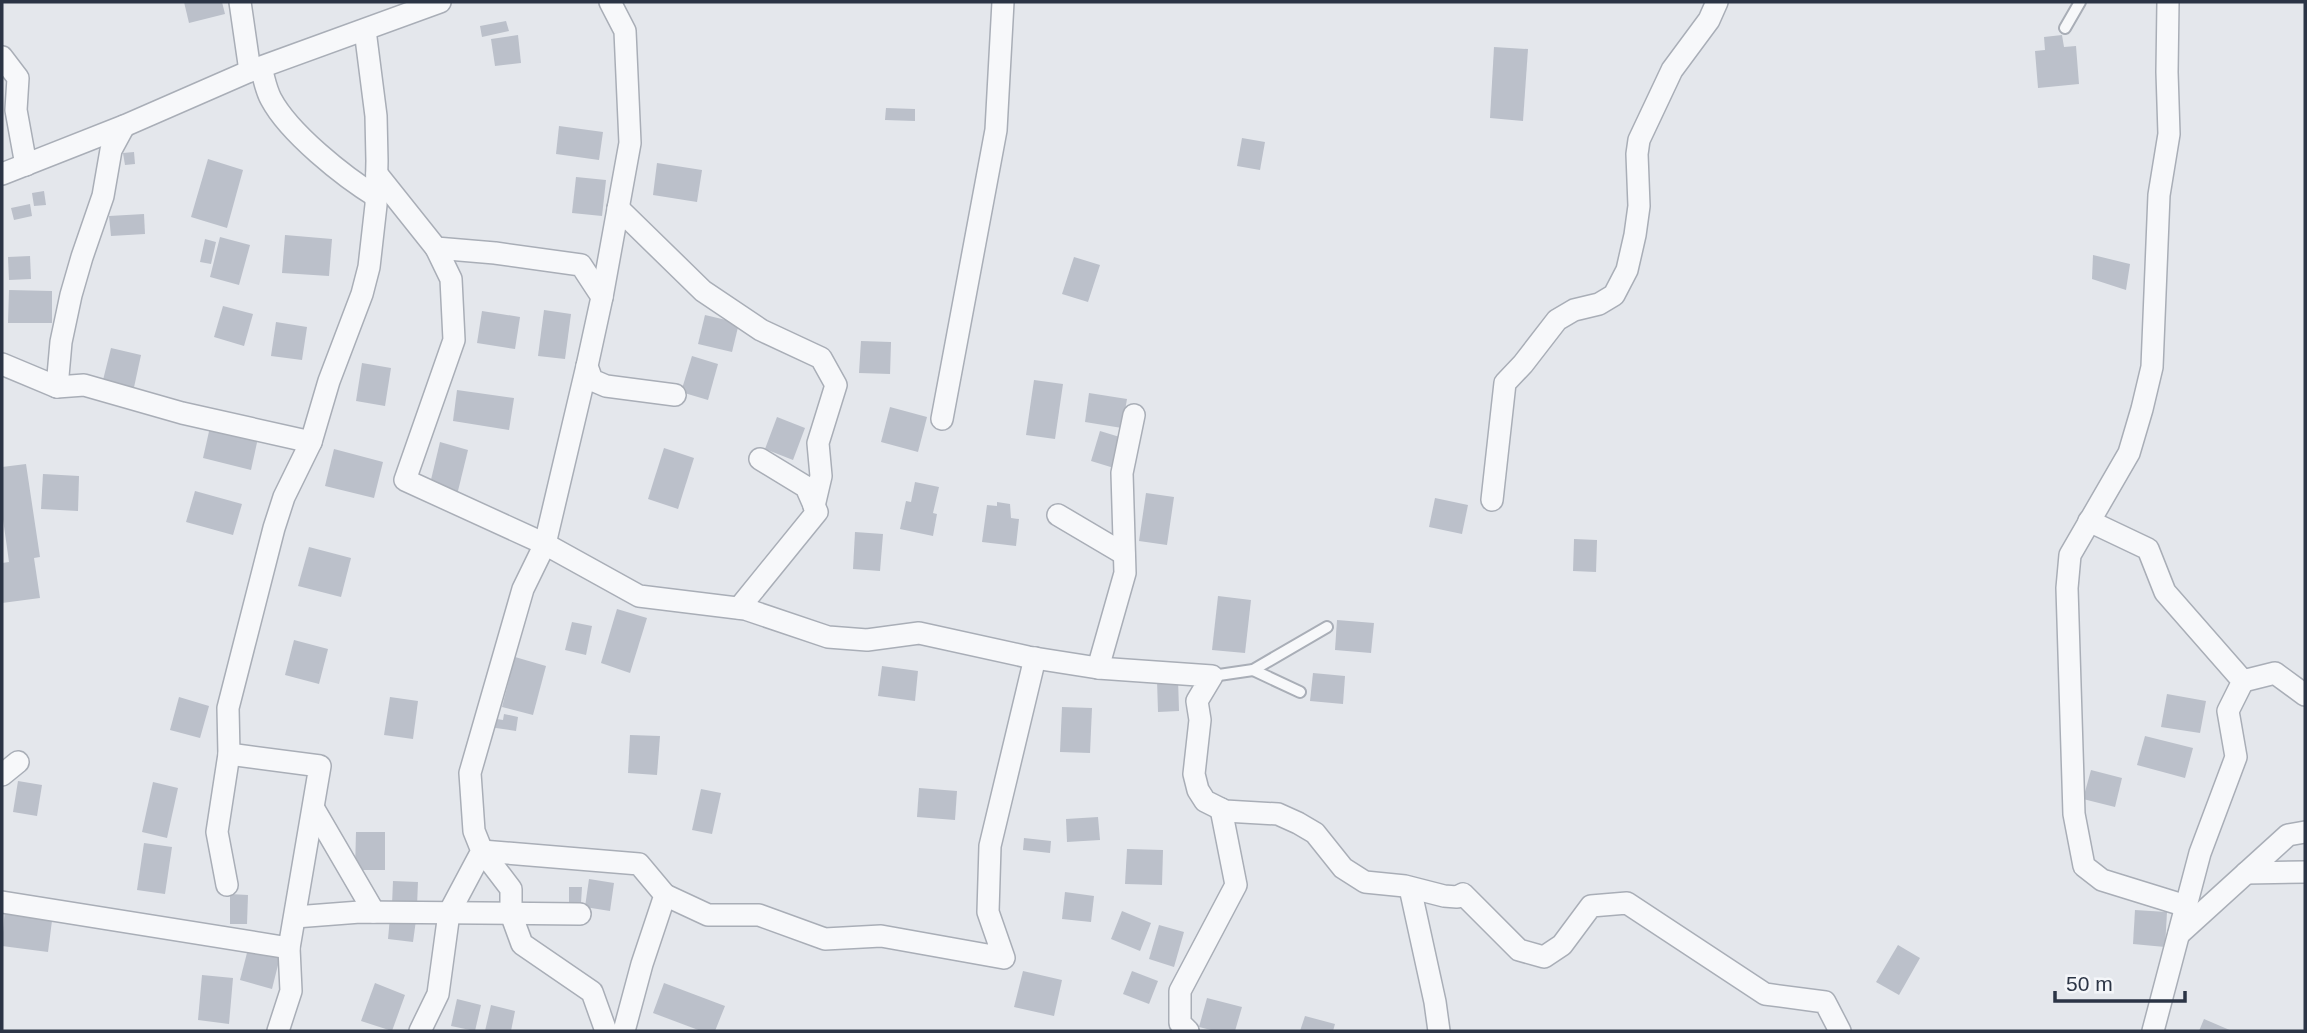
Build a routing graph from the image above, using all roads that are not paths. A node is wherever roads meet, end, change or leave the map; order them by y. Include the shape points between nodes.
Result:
1 (240, 2) edge
2 (440, 2) edge
3 (610, 2) edge
4 (1003, 2) edge
5 (1717, 2) edge
6 (2080, 2) edge
7 (2168, 2) edge
8 (409, 7) edge
9 (2065, 28) dead end
10 (365, 30) junction
11 (2, 57) edge
12 (256, 69) junction
13 (124, 126) junction
14 (26, 166) junction
15 (2, 174) edge
16 (377, 174) junction
17 (376, 201) junction
18 (618, 208) junction
19 (408, 212) junction
20 (436, 248) junction
21 (602, 297) junction
22 (2, 364) edge
23 (587, 366) junction
24 (57, 387) junction
25 (676, 395) dead end
26 (1134, 415) dead end
27 (942, 419) dead end
28 (311, 442) junction
29 (760, 459) dead end
30 (1492, 500) dead end
31 (814, 506) junction
32 (1058, 515) dead end
33 (2089, 520) junction
34 (545, 544) junction
35 (1124, 554) junction
36 (739, 608) junction
37 (1326, 627) dead end
38 (1035, 658) junction
39 (1098, 668) junction
40 (1254, 670) junction
41 (1212, 676) junction
42 (2243, 681) junction
43 (1300, 692) dead end
44 (2305, 695) edge
45 (229, 754) junction
46 (1221, 808) junction
47 (314, 809) junction
48 (2305, 832) edge
49 (482, 851) junction
50 (2305, 872) edge
51 (2246, 873) junction
52 (227, 885) dead end
53 (1410, 888) junction
54 (665, 895) junction
55 (2, 902) edge
56 (2186, 906) junction
57 (374, 912) junction
58 (449, 913) junction
59 (511, 914) junction
60 (580, 914) dead end
61 (295, 917) junction
62 (2179, 934) junction
63 (289, 948) junction
64 (281, 1030) edge
65 (419, 1031) edge
66 (606, 1031) edge
67 (624, 1031) edge
68 (1188, 1031) edge
69 (1439, 1031) edge
70 (1840, 1031) edge
71 (2153, 1031) edge

1 - 12 street
2 - 8 street
3 - 18 street via 625,32 630,143
4 - 27 street via 996,130
5 - 30 street via 1672,70 1639,140 1635,235 1627,270 1614,295 1558,320 1505,383
6 - 9 lane
7 - 33 street via 2169,134 2159,195 2152,367 2129,453
8 - 10 street
10 - 12 street
10 - 16 street via 376,117
11 - 14 street via 18,78 16,110
12 - 13 street
12 - 17 street via 288,121 330,164
13 - 14 street
13 - 24 street via 111,150 103,196 71,295
14 - 15 street
16 - 17 street
16 - 19 street
17 - 19 street
17 - 28 street via 362,294
18 - 21 street
18 - 31 street via 703,291 761,330 821,358 836,385 818,443 821,476
19 - 20 street
20 - 21 street via 581,265
20 - 34 street via 451,279 454,340 405,480
21 - 23 street
22 - 24 street
23 - 25 street via 592,380 606,386
23 - 34 street
24 - 28 street via 84,385
26 - 35 street via 1122,473
28 - 45 street via 284,497 232,687
29 - 31 street via 806,487
31 - 36 street via 817,512
32 - 35 street
33 - 42 street via 2148,549 2165,592
33 - 56 street via 2070,555 2067,588 2074,814 2084,866 2102,880
34 - 36 street via 639,596
34 - 49 street via 523,589 470,773 474,831
35 - 39 street via 1125,573
36 - 38 street via 828,637 867,640 919,633
37 - 40 lane
38 - 39 street
38 - 54 street via 990,846 988,912 1004,958 881,936 825,939 759,915 708,915
39 - 41 street
40 - 41 lane
40 - 43 lane
41 - 46 street via 1197,702 1200,720 1194,774 1205,801
42 - 44 street via 2275,673
42 - 56 street via 2228,711 2235,757
45 - 47 street via 320,766
45 - 52 street via 217,832
46 - 53 street via 1278,814 1315,833 1352,875 1365,882
46 - 68 street via 1236,885 1180,991 1180,1023
47 - 57 street
47 - 61 street
48 - 51 street via 2288,835
49 - 54 street via 639,864
49 - 58 street
49 - 59 street via 511,889
50 - 51 street
51 - 62 street
53 - 69 street
53 - 70 street via 1444,896 1463,894 1519,950 1544,957 1562,945 1591,906 1627,902 1765,994 1825,1002
54 - 67 street
55 - 63 street
56 - 62 street
57 - 58 street
57 - 61 street
58 - 59 street
58 - 65 street via 438,994
59 - 60 street
59 - 66 street via 522,944 592,992
61 - 63 street
62 - 71 street
63 - 64 street via 291,991

